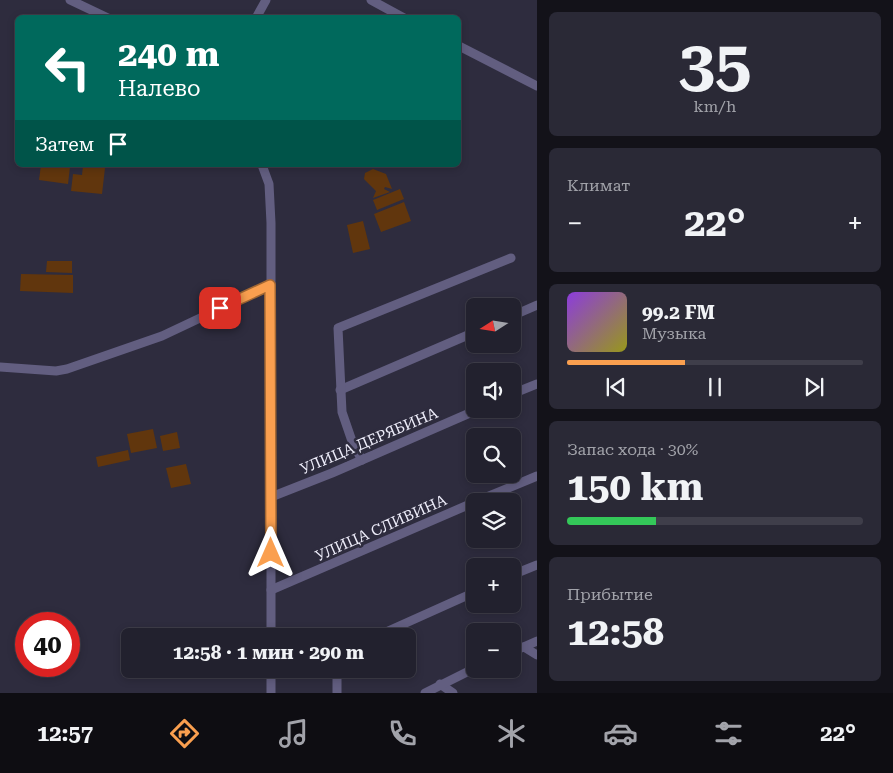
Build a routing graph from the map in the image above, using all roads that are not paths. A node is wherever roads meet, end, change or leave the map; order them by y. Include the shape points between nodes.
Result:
1 (70, 0) edge
2 (260, 0) edge
3 (266, 0) edge
4 (371, 0) edge
5 (102, 15) edge
6 (252, 15) edge
7 (258, 15) edge
8 (398, 15) edge
9 (461, 47) edge
10 (537, 86) edge
11 (263, 167) edge
12 (511, 258) dead end
13 (270, 285) junction
14 (537, 305) edge
15 (521, 312) edge
16 (466, 336) edge
17 (0, 367) edge
18 (537, 384) edge
19 (340, 390) junction
20 (521, 390) edge
21 (466, 415) edge
22 (362, 460) junction
23 (537, 476) edge
24 (497, 493) edge
25 (270, 497) junction
26 (466, 506) edge
27 (537, 564) edge
28 (521, 571) edge
29 (271, 590) junction
30 (466, 596) edge
31 (271, 628) edge
32 (395, 628) edge
33 (537, 641) edge
34 (524, 646) junction
35 (521, 648) edge
36 (537, 655) edge
37 (466, 672) edge
38 (271, 678) edge
39 (337, 678) edge
40 (440, 684) junction
41 (271, 693) edge
42 (337, 693) edge
43 (425, 693) edge
44 (453, 693) edge

1 - 5 street
2 - 6 street
3 - 7 street
4 - 8 street
9 - 10 street
11 - 13 street via 269,186
12 - 19 street via 338,328
13 - 17 street via 162,336 67,369
13 - 25 street
14 - 15 street
16 - 19 street
18 - 20 street
19 - 22 street via 342,412
21 - 22 street, УЛИЦА ДЕРЯБИНА
22 - 25 street, УЛИЦА ДЕРЯБИНА
23 - 24 street, УЛИЦА СЛИВИНА
25 - 29 street
26 - 29 street, УЛИЦА СЛИВИНА
27 - 28 street
29 - 31 street
30 - 32 street
33 - 34 street
34 - 35 street
34 - 36 street
37 - 40 street
38 - 41 street
39 - 42 street
40 - 43 street
40 - 44 street

